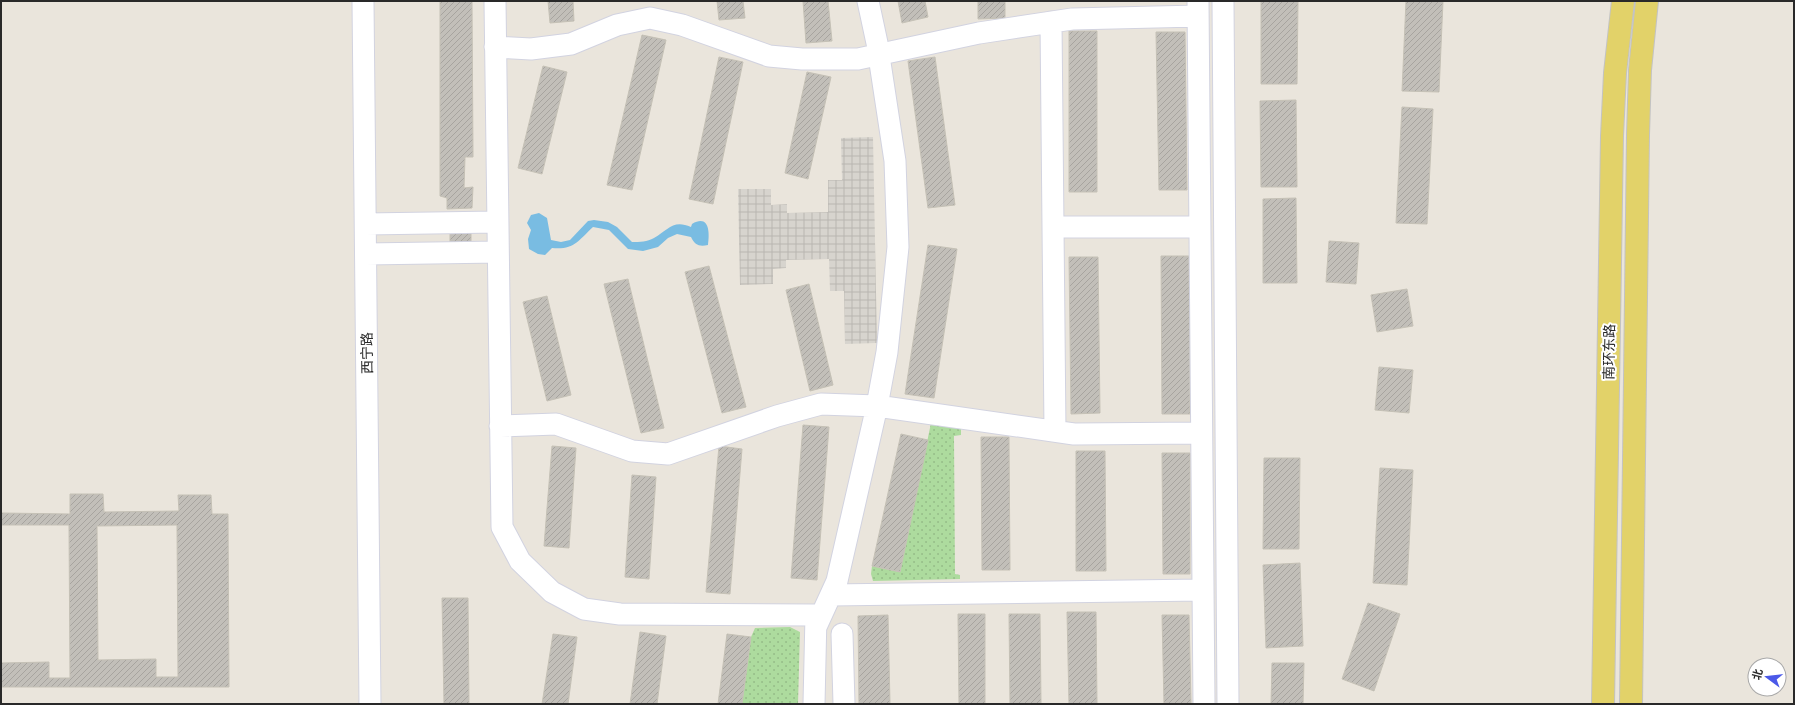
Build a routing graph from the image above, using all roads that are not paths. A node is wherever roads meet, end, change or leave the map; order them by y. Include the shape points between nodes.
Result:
1 (364, 1) edge
2 (495, 1) edge
3 (868, 1) edge
4 (1223, 1) edge
5 (1623, 1) edge
6 (1647, 1) edge
7 (1198, 9) edge
8 (1051, 22) junction
9 (495, 47) junction
10 (878, 53) junction
11 (497, 222) junction
12 (366, 224) junction
13 (1053, 227) junction
14 (1200, 227) junction
15 (498, 252) junction
16 (366, 254) junction
17 (877, 406) junction
18 (500, 426) junction
19 (1054, 431) junction
20 (1201, 433) junction
21 (1202, 590) junction
22 (831, 595) junction
23 (816, 627) junction
24 (842, 634) dead end
25 (370, 704) edge
26 (814, 704) edge
27 (844, 704) edge
28 (1204, 704) edge
29 (1228, 704) edge
30 (1603, 704) edge
31 (1631, 704) edge

1 - 12 street, 西宁路
2 - 9 street
3 - 10 street
4 - 29 street
5 - 30 main road, 南环东路 via 1615,73 1612,136
6 - 31 main road, 南环东路 via 1640,70 1638,135
7 - 8 street
7 - 14 street
8 - 10 street via 979,32
8 - 13 street
9 - 10 street via 531,49 571,44 617,25 650,18 682,25 769,56 858,59
9 - 11 street
10 - 17 street via 895,161 898,247 887,352
11 - 12 street
11 - 15 street
12 - 16 street, 西宁路
13 - 14 street
13 - 19 street
14 - 20 street
15 - 16 street
15 - 18 street
16 - 25 street, 西宁路
17 - 18 street via 821,404 777,416 668,454 632,451 556,424
17 - 19 street
17 - 22 street via 837,581
18 - 23 street via 502,527 520,561 552,592 584,609 620,614 816,615
19 - 20 street via 1074,434
20 - 21 street
21 - 22 street
21 - 28 street
22 - 23 street
23 - 26 street
24 - 27 street

